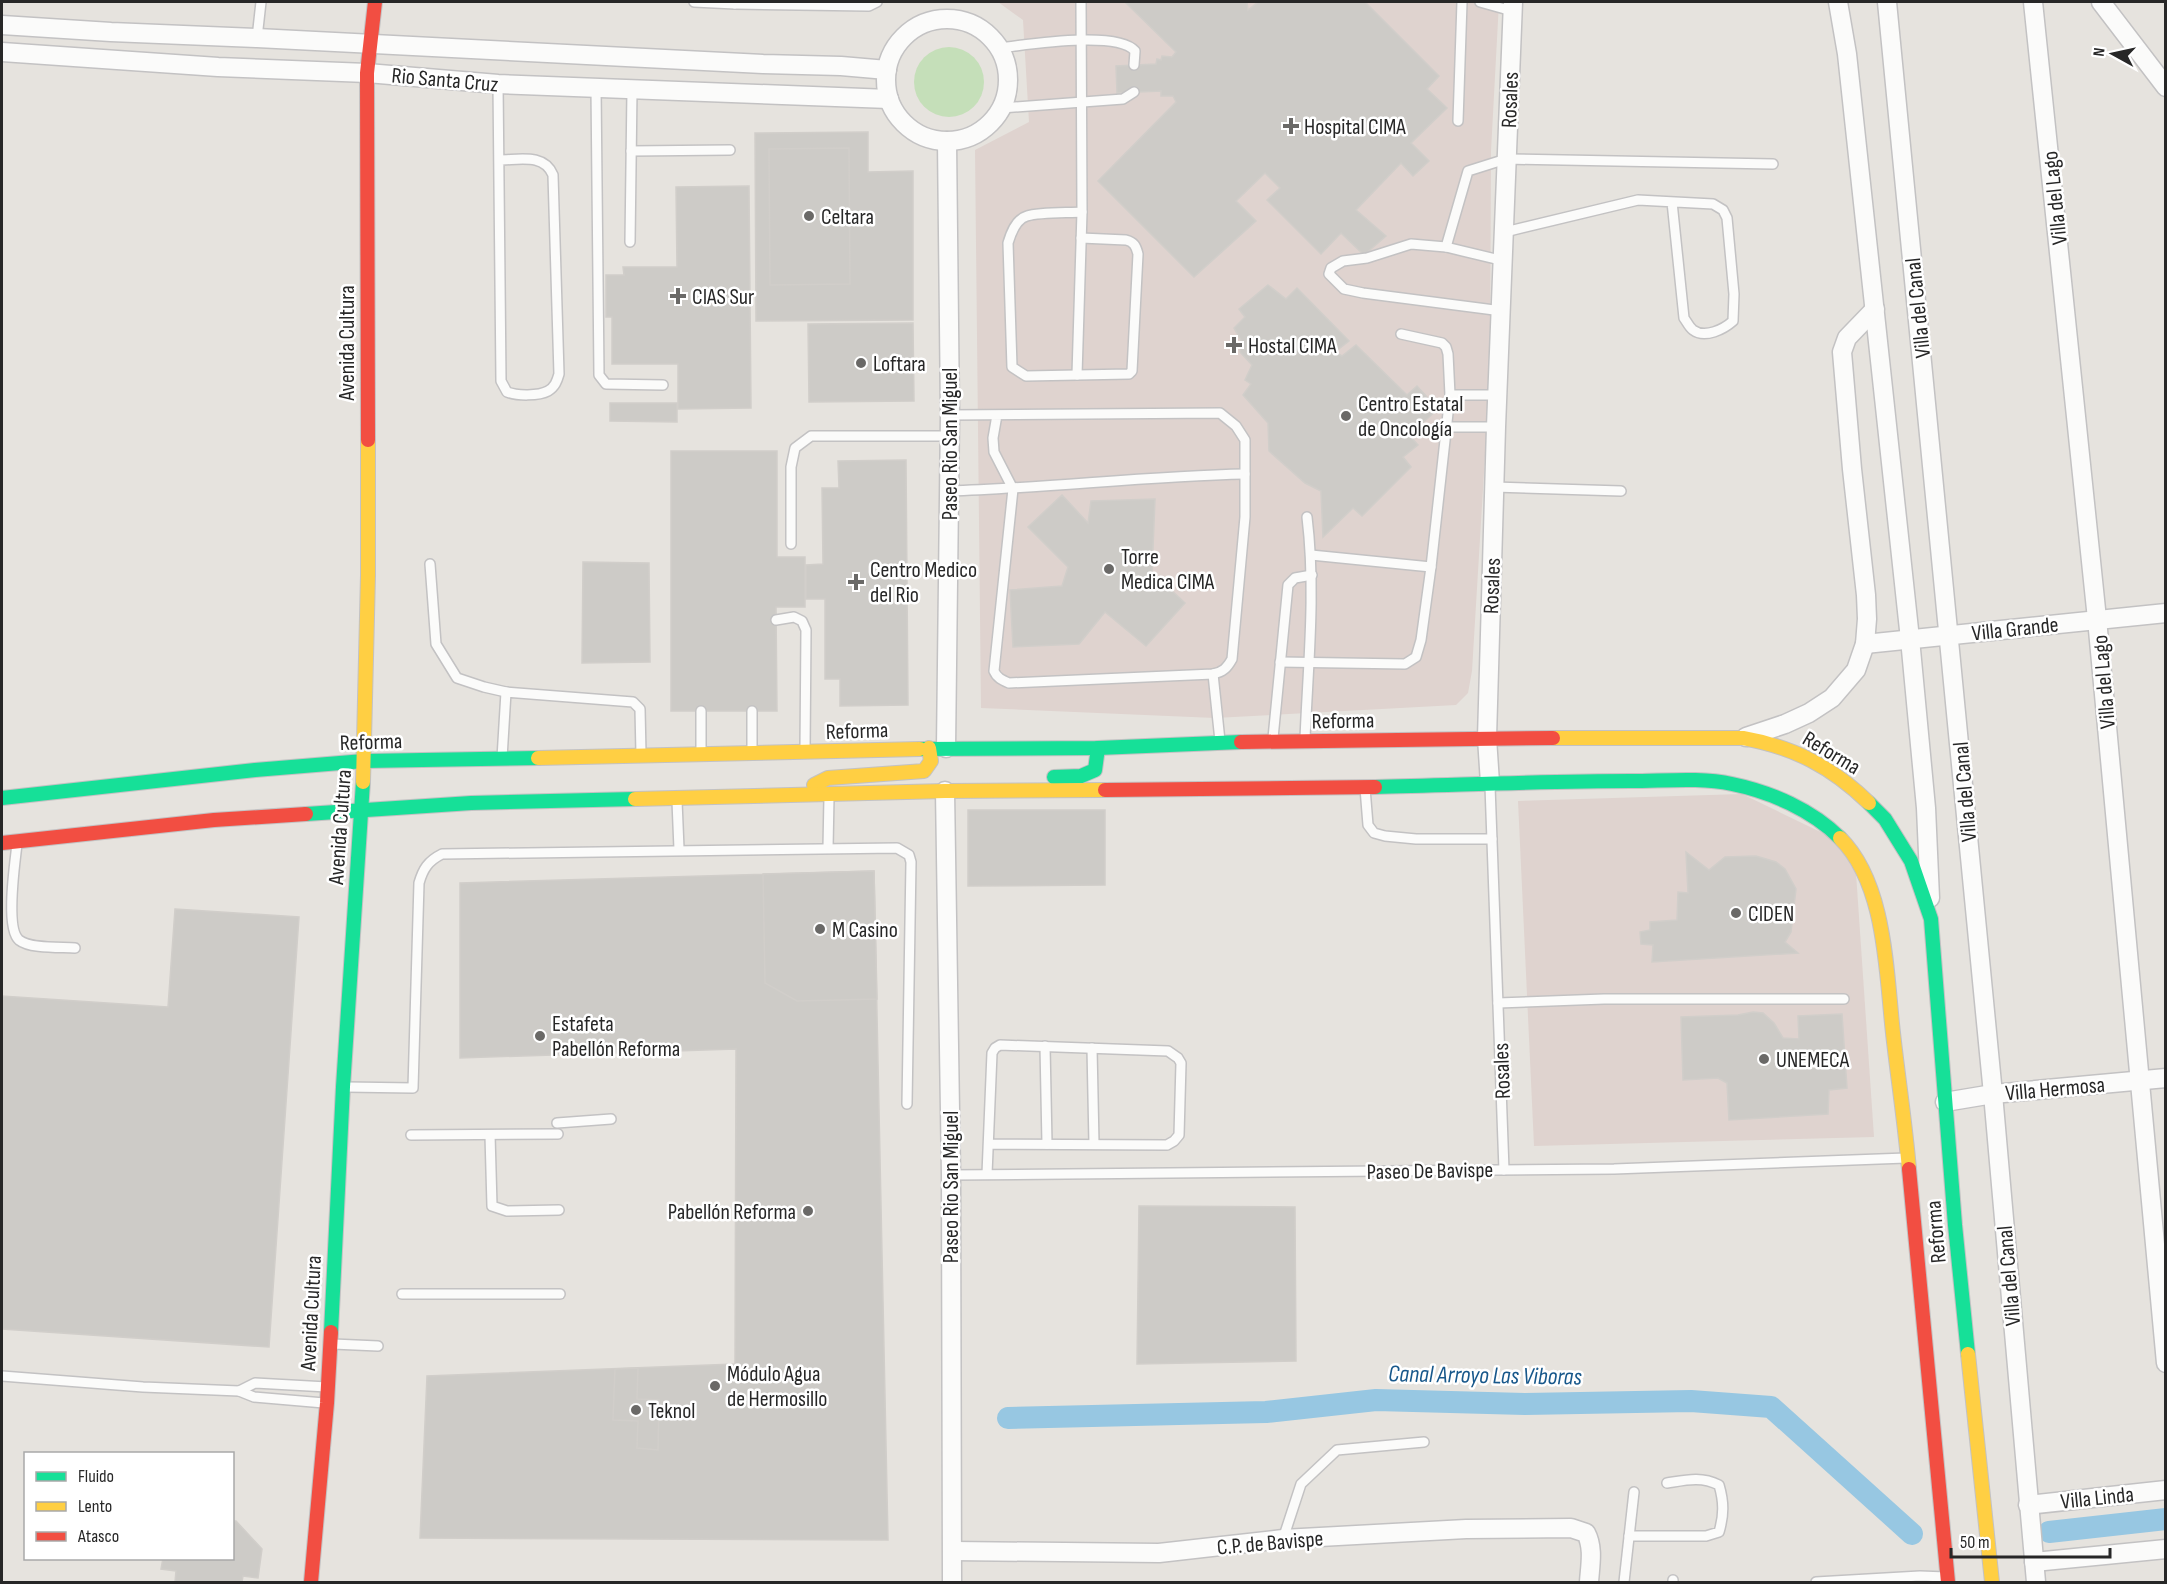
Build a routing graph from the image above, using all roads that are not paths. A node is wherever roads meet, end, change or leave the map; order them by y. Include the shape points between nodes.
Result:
1 (261, 2) edge
2 (375, 2) edge
3 (694, 2) edge
4 (878, 2) edge
5 (1081, 2) edge
6 (1462, 2) edge
7 (1480, 2) edge
8 (1838, 2) edge
9 (1887, 2) edge
10 (2033, 2) edge
11 (2101, 2) edge
12 (735, 3) edge
13 (1512, 6) edge
14 (946, 10) edge
15 (2, 25) edge
16 (257, 38) junction
17 (1082, 39) junction
18 (370, 45) junction
19 (999, 48) junction
20 (2, 52) edge
21 (1134, 65) dead end
22 (886, 70) junction
23 (367, 72) junction
24 (498, 84) junction
25 (2166, 87) edge
26 (596, 88) junction
27 (632, 90) junction
28 (1134, 92) dead end
29 (889, 99) junction
30 (1083, 102) junction
31 (1001, 108) junction
32 (1458, 122) dead end
33 (947, 141) junction
34 (730, 150) dead end
35 (631, 151) junction
36 (1506, 159) junction
37 (499, 160) junction
38 (1773, 164) dead end
39 (1672, 202) junction
40 (1082, 212) junction
41 (1505, 232) junction
42 (1081, 238) junction
43 (630, 242) dead end
44 (1446, 247) junction
45 (1504, 261) junction
46 (1875, 309) junction
47 (1502, 311) junction
48 (1401, 334) dead end
49 (1077, 375) junction
50 (663, 386) dead end
51 (1450, 395) junction
52 (1498, 395) junction
53 (950, 415) junction
54 (997, 415) junction
55 (1446, 427) junction
56 (1496, 427) junction
57 (950, 436) junction
58 (1245, 474) junction
59 (1494, 487) junction
60 (1013, 489) junction
61 (949, 490) junction
62 (1621, 491) dead end
63 (1307, 517) dead end
64 (791, 544) dead end
65 (1311, 555) junction
66 (430, 564) dead end
67 (1431, 567) junction
68 (1311, 575) junction
69 (2166, 613) edge
70 (2097, 619) junction
71 (776, 620) dead end
72 (1949, 635) junction
73 (1910, 639) junction
74 (1865, 644) junction
75 (1280, 662) junction
76 (1308, 663) junction
77 (1213, 674) junction
78 (506, 692) junction
79 (701, 711) dead end
80 (752, 711) dead end
81 (1487, 738) junction
82 (1743, 738) junction
83 (1273, 741) junction
84 (1305, 742) junction
85 (1220, 743) junction
86 (938, 748) junction
87 (1098, 748) junction
88 (752, 753) junction
89 (805, 753) junction
90 (701, 755) junction
91 (641, 757) junction
92 (502, 759) junction
93 (364, 761) junction
94 (1490, 783) junction
95 (1364, 787) junction
96 (945, 791) junction
97 (972, 791) junction
98 (803, 795) junction
99 (829, 795) junction
100 (2, 798) edge
101 (677, 798) junction
102 (361, 808) junction
103 (1492, 839) junction
104 (17, 841) junction
105 (2, 843) edge
106 (828, 848) junction
107 (679, 849) junction
108 (1931, 918) junction
109 (75, 948) dead end
110 (1844, 999) dead end
111 (1498, 1003) junction
112 (1045, 1046) junction
113 (1092, 1048) junction
114 (2166, 1078) edge
115 (2140, 1080) junction
116 (343, 1087) junction
117 (1993, 1094) junction
118 (1945, 1102) junction
119 (907, 1104) dead end
120 (611, 1119) dead end
121 (557, 1123) dead end
122 (558, 1134) dead end
123 (411, 1135) dead end
124 (490, 1135) junction
125 (989, 1144) junction
126 (1047, 1144) junction
127 (1094, 1144) junction
128 (1908, 1158) junction
129 (1504, 1170) junction
130 (987, 1174) junction
131 (951, 1175) junction
132 (559, 1210) dead end
133 (402, 1294) dead end
134 (560, 1294) dead end
135 (329, 1344) junction
136 (378, 1346) dead end
137 (2166, 1363) edge
138 (2, 1376) edge
139 (328, 1387) junction
140 (239, 1391) junction
141 (327, 1403) junction
142 (1424, 1442) dead end
143 (1667, 1483) dead end
144 (2166, 1490) edge
145 (1634, 1492) dead end
146 (2028, 1505) junction
147 (1629, 1536) junction
148 (1283, 1539) junction
149 (2166, 1549) edge
150 (953, 1551) junction
151 (2034, 1562) junction
152 (1948, 1580) edge
153 (311, 1582) edge
154 (952, 1582) edge
155 (1589, 1582) edge
156 (1624, 1582) edge
157 (1816, 1582) edge
158 (1992, 1582) edge
159 (2036, 1582) edge

1 - 16 lane
2 - 18 main road, Avenida Cultura
3 - 12 lane
4 - 12 lane via 870,6
5 - 17 lane
6 - 32 lane
7 - 13 lane
8 - 46 street, Villa del Canal
9 - 72 street, Villa del Canal
10 - 70 street, Villa del Lago
11 - 25 street
13 - 36 street, Rosales
14 - 19 street via 985,32
14 - 22 street via 907,34 893,51
15 - 16 street, Rio Santa Cruz
16 - 18 street, Rio Santa Cruz
17 - 19 lane
17 - 21 lane via 1131,46 1135,51
17 - 30 lane
18 - 22 street, Rio Santa Cruz
18 - 23 main road, Avenida Cultura
19 - 31 street via 1006,67 1007,88
20 - 23 street, Rio Santa Cruz via 218,67
22 - 29 street
23 - 24 street, Rio Santa Cruz
23 - 93 main road, Avenida Cultura via 368,575
24 - 26 street, Rio Santa Cruz
24 - 37 lane
26 - 27 street, Rio Santa Cruz
26 - 50 lane via 599,375 606,384
27 - 29 street, Rio Santa Cruz
27 - 35 lane
28 - 30 lane via 1123,99
29 - 33 street via 898,117 913,131
30 - 31 lane
30 - 40 lane
31 - 33 street via 988,125 971,136
33 - 53 street, Paseo Rio San Miguel
34 - 35 lane
35 - 43 lane
36 - 38 lane
36 - 41 street, Rosales
36 - 44 lane via 1468,171
37 - 37 lane via 501,381 507,393 515,395 547,392 559,374 554,176 545,162 537,159
39 - 39 lane via 1713,204 1723,210 1727,219 1734,294 1733,321 1725,328 1702,334 1692,330 1684,318
39 - 41 lane via 1638,200
40 - 42 lane
40 - 49 lane via 1026,216 1012,231 1008,243 1012,367 1026,376
41 - 45 street, Rosales
42 - 49 lane
42 - 49 lane via 1126,240 1136,247 1138,254 1132,372
44 - 45 lane
44 - 47 lane via 1412,244 1343,261 1331,268 1329,274 1344,289
45 - 47 street, Rosales
46 - 73 street, Villa del Canal
46 - 74 street via 1847,338 1842,352 1868,619
47 - 52 street, Rosales
48 - 51 lane via 1446,347
51 - 52 lane
51 - 55 lane
52 - 56 street, Rosales
53 - 54 lane
53 - 57 street, Paseo Rio San Miguel
54 - 58 lane via 1220,413 1245,440
54 - 60 lane via 994,452
55 - 56 lane
55 - 67 lane
56 - 59 street, Rosales
57 - 61 street, Paseo Rio San Miguel
57 - 64 lane via 811,435 795,448 791,468
58 - 60 lane via 1175,475
58 - 77 lane via 1245,517 1232,659 1222,672
59 - 62 lane
59 - 81 street, Rosales
60 - 61 lane
60 - 77 lane via 994,671 1001,680 1009,683
61 - 86 street, Paseo Rio San Miguel
63 - 65 lane
65 - 67 lane
65 - 68 lane
66 - 78 lane via 436,644 457,678
67 - 76 lane via 1416,657 1405,664
68 - 75 lane via 1295,578 1288,585
68 - 76 lane
69 - 70 street, Villa Grande
70 - 72 street, Villa Grande
70 - 115 street, Villa del Lago
71 - 89 lane via 794,617 802,621 806,630
72 - 73 street, Villa Grande
72 - 117 street, Villa del Canal
73 - 74 street, Villa Grande
73 - 108 street, Villa del Canal via 1926,808
74 - 82 street via 1856,670 1832,698 1785,724
75 - 76 lane
75 - 83 lane
76 - 84 lane
77 - 85 lane
78 - 91 lane via 633,702 640,709
78 - 92 lane
79 - 90 lane
80 - 88 lane
81 - 82 main road, Reforma
81 - 84 main road, Reforma
81 - 94 street, Rosales
82 - 108 main road, Reforma via 1771,743 1823,766 1871,804 1911,861
83 - 84 main road, Reforma
83 - 85 main road, Reforma
85 - 87 main road, Reforma
86 - 87 main road, Reforma
86 - 89 main road, Reforma
86 - 98 main road via 924,771 828,778
87 - 97 main road via 1095,770 1089,774 997,783
88 - 89 main road, Reforma
88 - 90 main road, Reforma
90 - 91 main road, Reforma
91 - 92 main road, Reforma
92 - 93 main road, Reforma
93 - 100 main road, Reforma
93 - 102 main road, Avenida Cultura
94 - 95 main road, Reforma
94 - 103 lane, Rosales
94 - 128 main road, Reforma via 1729,783 1787,801 1836,834 1863,869 1879,917
95 - 97 main road, Reforma
95 - 103 lane via 1368,825 1374,833 1416,839
96 - 97 main road, Reforma
96 - 99 main road, Reforma
96 - 131 street, Paseo Rio San Miguel
98 - 99 main road, Reforma
98 - 101 main road, Reforma
99 - 106 lane
101 - 102 main road, Reforma
101 - 107 lane
102 - 104 main road, Reforma
102 - 116 main road, Avenida Cultura
103 - 111 lane, Rosales
104 - 105 main road, Reforma
104 - 109 lane via 13,933 29,944
106 - 107 lane
106 - 119 lane via 897,848 909,855
107 - 116 lane via 442,854 430,860 419,884 413,1088
108 - 118 main road, Reforma
110 - 111 lane
111 - 129 lane, Rosales
112 - 113 lane
112 - 125 lane via 1000,1045 992,1053
112 - 126 lane
113 - 127 lane
113 - 127 lane via 1168,1051 1181,1063 1179,1135 1174,1141 1167,1145
114 - 115 street, Villa Hermosa
115 - 117 street, Villa Hermosa
115 - 137 street, Villa del Lago
116 - 135 main road, Avenida Cultura
117 - 118 street, Villa Hermosa
117 - 146 street, Villa del Canal
118 - 158 main road, Reforma via 1950,1226
120 - 121 lane
122 - 124 lane
123 - 124 lane
124 - 132 lane via 492,1206 507,1211
125 - 126 lane
125 - 130 lane
126 - 127 lane
128 - 129 lane, Paseo De Bavispe
128 - 152 main road, Reforma via 1920,1230
129 - 130 lane, Paseo De Bavispe
130 - 131 lane, Paseo De Bavispe
131 - 150 street, Paseo Rio San Miguel
133 - 134 lane
135 - 136 lane
135 - 139 main road, Avenida Cultura
138 - 140 lane
139 - 140 lane via 255,1383
139 - 141 main road, Avenida Cultura
140 - 141 lane via 254,1397
141 - 153 main road, Avenida Cultura
142 - 148 lane via 1336,1450 1301,1484
143 - 147 lane via 1696,1479 1719,1485 1724,1517 1719,1532 1706,1536
144 - 146 street, Villa Linda
145 - 147 lane
146 - 151 street, Villa del Canal
147 - 156 lane
148 - 150 street, C.P. de Bavispe via 1159,1553
148 - 155 street, C.P. de Bavispe via 1466,1529 1571,1528 1586,1533 1591,1548
149 - 151 street
150 - 154 street, Paseo Rio San Miguel
151 - 159 street, Villa del Canal
152 - 157 lane via 1920,1576

